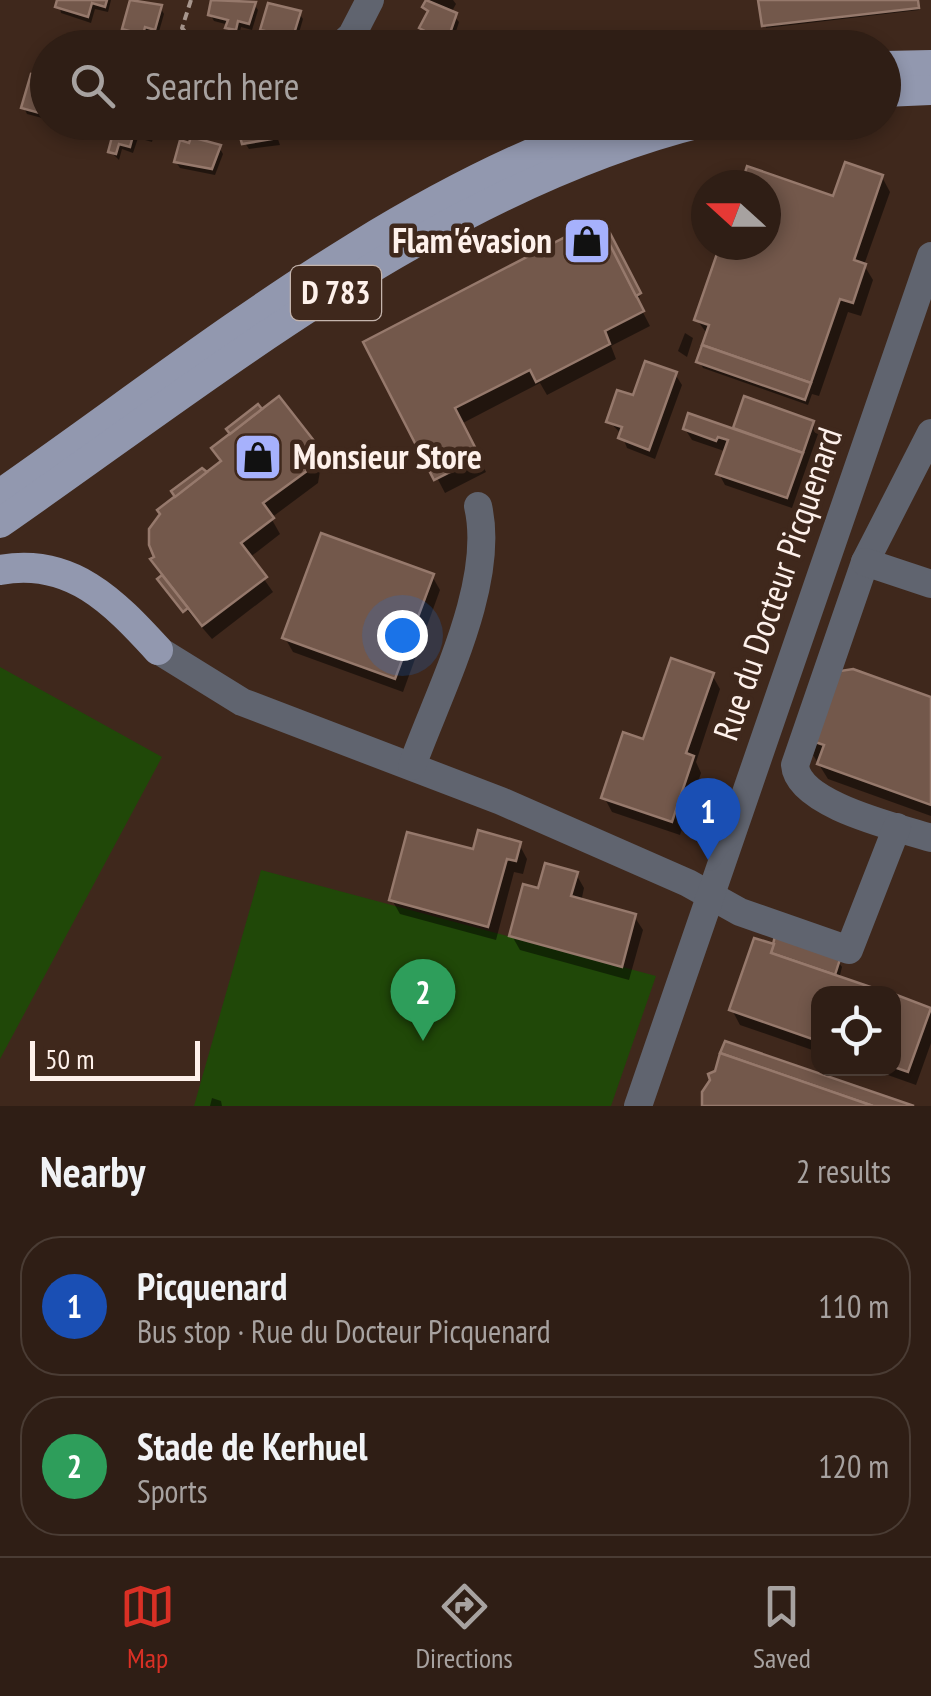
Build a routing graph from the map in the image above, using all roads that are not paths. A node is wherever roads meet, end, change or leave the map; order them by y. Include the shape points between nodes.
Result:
1 (370, 0) edge
2 (355, 30) edge
3 (931, 65) edge
4 (901, 66) edge
5 (931, 90) edge
6 (901, 91) edge
7 (569, 140) edge
8 (646, 140) edge
9 (931, 256) edge
10 (931, 433) edge
11 (0, 494) edge
12 (478, 506) dead end
13 (0, 523) edge
14 (864, 562) junction
15 (0, 570) edge
16 (931, 584) edge
17 (158, 650) joint
18 (412, 766) junction
19 (897, 827) junction
20 (931, 838) edge
21 (710, 896) junction
22 (638, 1106) edge

1 - 2 street
3 - 4 main road
5 - 6 main road
7 - 11 main road, D 783 via 475,179 360,244
8 - 13 main road, D 783 via 518,188 428,236
9 - 21 street, Rue du Docteur Picquenard
10 - 14 street
12 - 18 street via 480,580
14 - 16 street
14 - 19 street via 796,774 818,797
15 - 17 main road via 53,570 86,582
17 - 18 street via 242,702
18 - 21 street
19 - 20 street
19 - 21 street via 849,950
21 - 22 street, Rue du Docteur Picquenard

